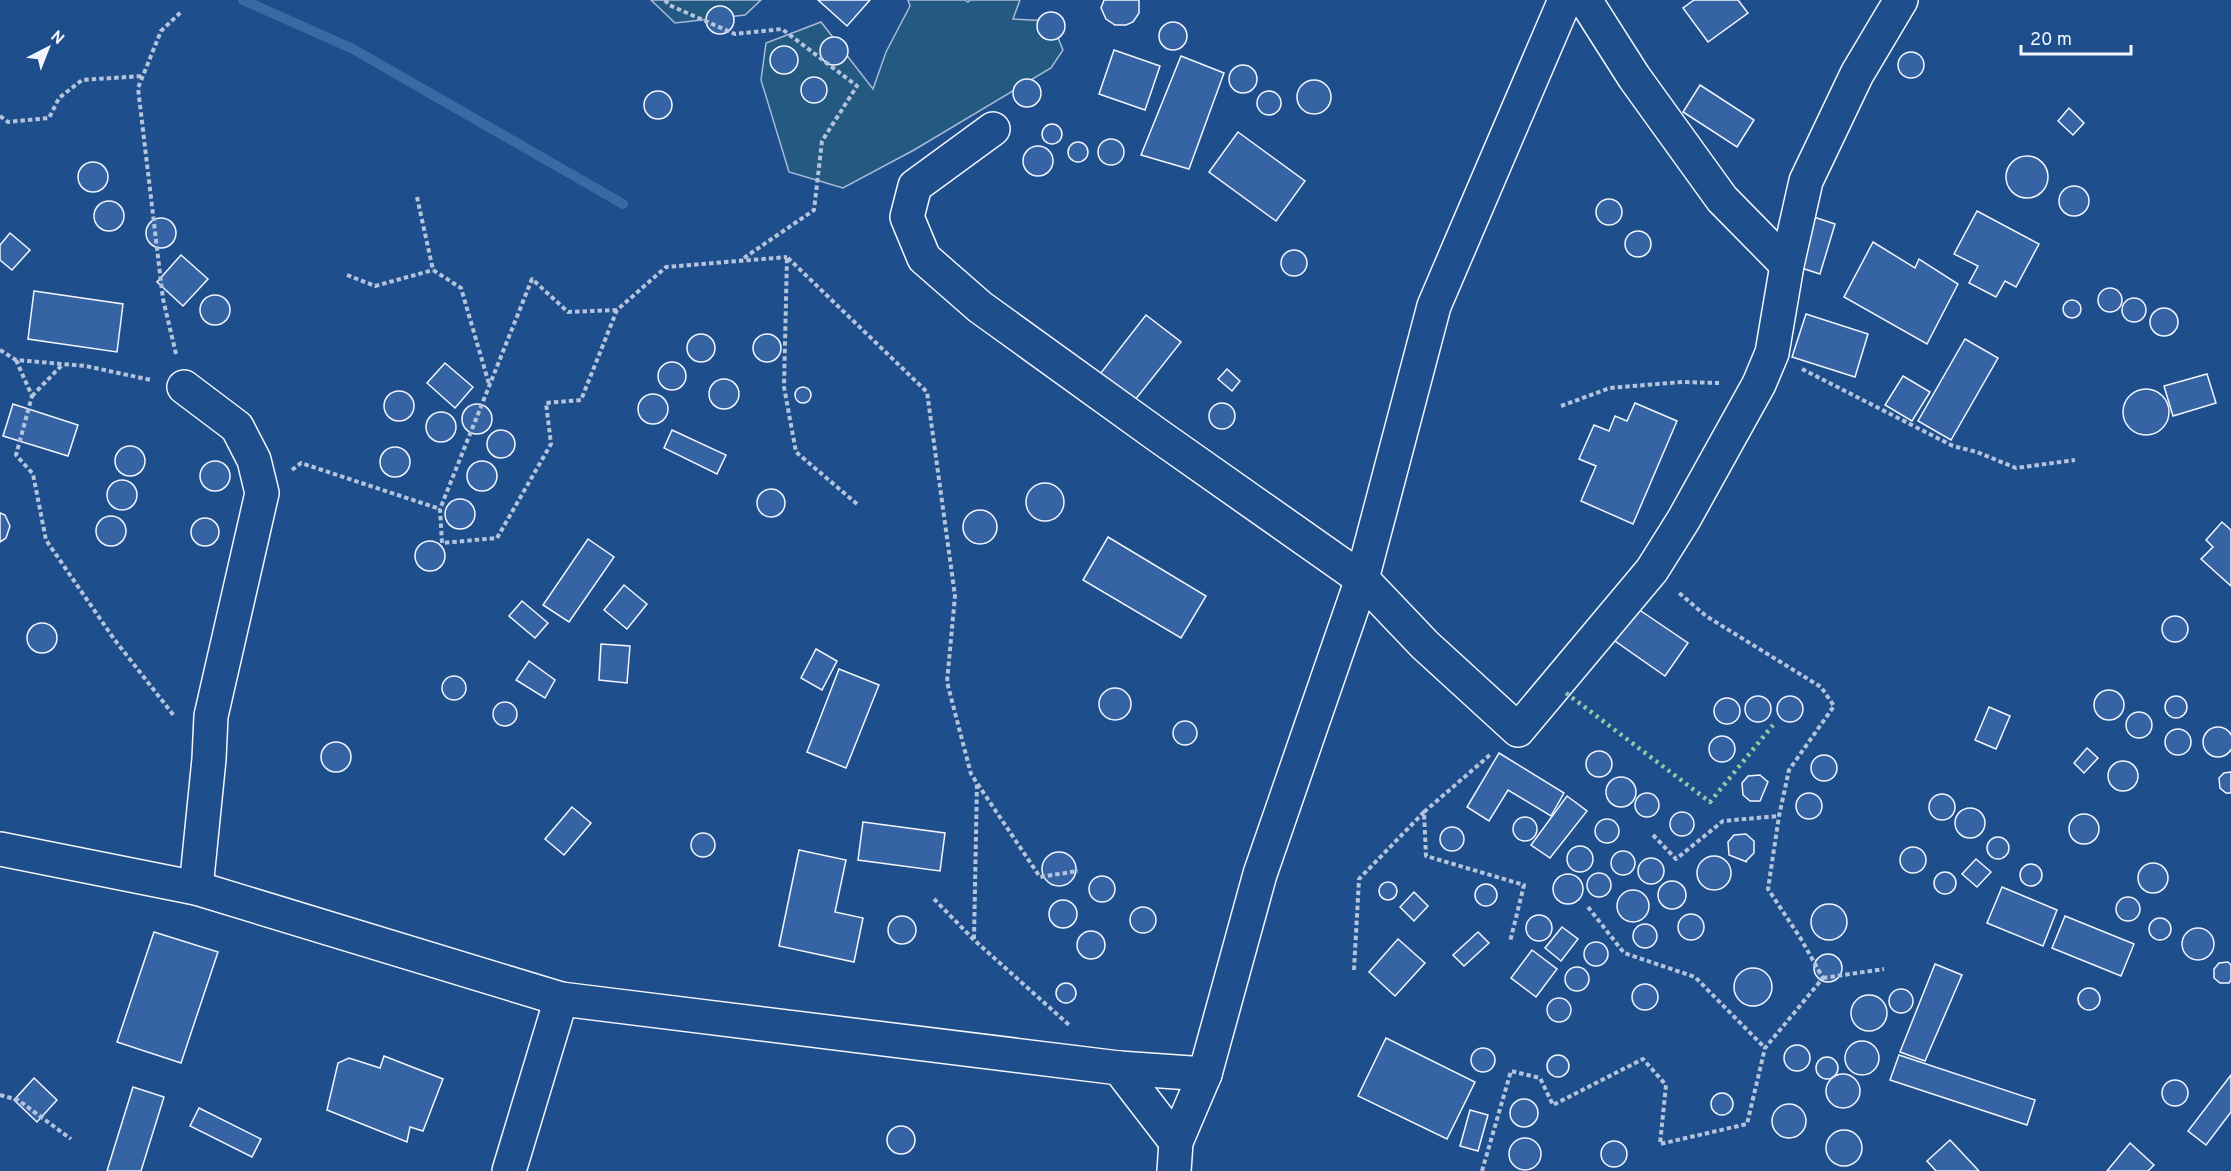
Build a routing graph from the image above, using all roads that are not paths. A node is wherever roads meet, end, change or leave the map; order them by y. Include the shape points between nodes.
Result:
1 (1565, 0) edge
2 (1585, 0) edge
3 (1901, 0) edge
4 (993, 129) dead end
5 (1787, 265) junction
6 (184, 387) road end
7 (1362, 579) junction
8 (0, 849) edge
9 (196, 888) junction
10 (561, 999) junction
11 (1119, 1068) junction
12 (1205, 1074) junction
13 (1175, 1157) edge
14 (509, 1171) edge

1 - 7 street via 1434,306
2 - 5 street via 1634,77 1722,199
3 - 5 street via 1857,74 1806,181
4 - 7 street via 915,186 907,217 924,258 980,307
5 - 7 street via 1772,353 1759,384 1684,519 1652,570 1518,730 1425,645
6 - 9 street via 237,427 254,460 262,493 211,716
7 - 12 street via 1260,874
8 - 9 street
9 - 10 street
10 - 11 street
10 - 14 street
11 - 12 street
11 - 13 street
12 - 13 street

